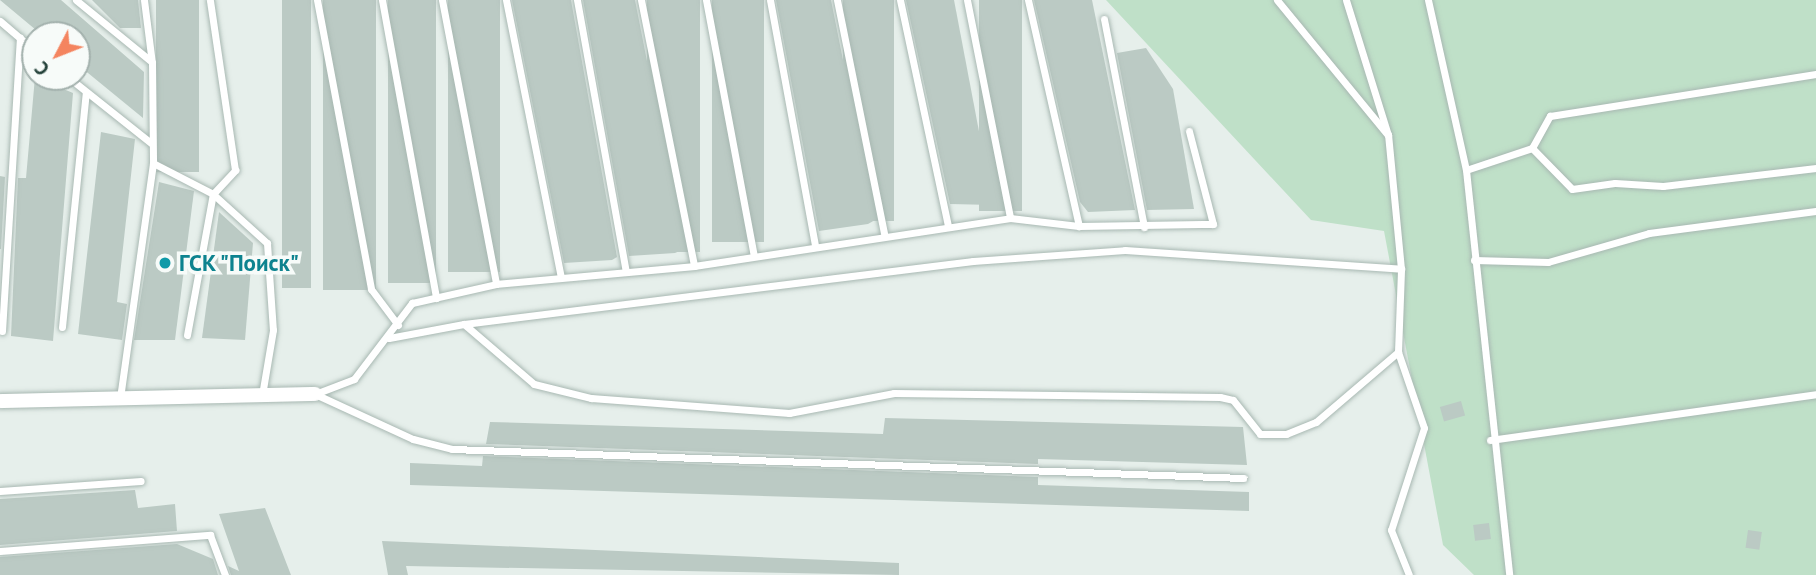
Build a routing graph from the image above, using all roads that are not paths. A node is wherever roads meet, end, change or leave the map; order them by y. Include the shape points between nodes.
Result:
1 (76, 0) edge
2 (144, 0) edge
3 (210, 0) edge
4 (317, 0) edge
5 (382, 0) edge
6 (442, 0) edge
7 (506, 0) edge
8 (577, 0) edge
9 (641, 0) edge
10 (706, 0) edge
11 (770, 0) edge
12 (837, 0) edge
13 (900, 0) edge
14 (967, 0) edge
15 (1028, 0) edge
16 (1277, 0) edge
17 (1346, 0) edge
18 (1428, 0) edge
19 (1104, 19) dead end
20 (0, 21) edge
21 (20, 38) joint
22 (152, 63) junction
23 (1816, 75) edge
24 (86, 92) joint
25 (1189, 131) dead end
26 (1388, 135) junction
27 (151, 143) junction
28 (1532, 148) junction
29 (153, 163) junction
30 (1816, 168) edge
31 (1466, 170) junction
32 (214, 194) junction
33 (1816, 211) edge
34 (1010, 218) junction
35 (948, 225) junction
36 (1079, 226) junction
37 (1144, 227) junction
38 (884, 234) junction
39 (815, 246) junction
40 (754, 256) junction
41 (1474, 260) junction
42 (694, 266) junction
43 (1401, 268) junction
44 (626, 272) junction
45 (561, 278) junction
46 (496, 284) junction
47 (436, 298) junction
48 (464, 324) junction
49 (398, 325) junction
50 (62, 327) dead end
51 (2, 331) edge
52 (187, 335) dead end
53 (389, 338) junction
54 (1398, 352) junction
55 (315, 394) junction
56 (1816, 394) edge
57 (262, 398) junction
58 (119, 400) junction
59 (0, 401) edge
60 (1490, 440) junction
61 (1243, 478) dead end
62 (141, 481) dead end
63 (0, 491) edge
64 (0, 551) edge
65 (225, 575) edge
66 (1409, 575) edge
67 (1509, 575) edge

1 - 22 lane
2 - 22 lane
3 - 32 lane via 234,170
4 - 49 lane via 371,289
5 - 47 lane
6 - 46 lane
7 - 45 lane
8 - 44 lane
9 - 42 lane
10 - 40 lane
11 - 39 lane
12 - 38 lane
13 - 35 lane
14 - 34 lane
15 - 36 lane
16 - 26 lane
17 - 26 lane
18 - 31 lane
19 - 37 lane
20 - 21 lane
21 - 51 lane
22 - 27 lane
23 - 28 lane via 1550,117
24 - 27 lane
24 - 50 lane
25 - 37 lane via 1213,224
26 - 43 lane
27 - 29 lane
28 - 30 lane via 1572,189 1615,183 1663,187
28 - 31 lane
29 - 32 lane
29 - 58 lane
31 - 41 lane
32 - 52 lane
32 - 57 lane via 267,243 273,330
33 - 41 lane via 1649,233 1548,262
34 - 35 lane
34 - 36 lane
35 - 38 lane
36 - 37 lane
38 - 39 lane
39 - 40 lane
40 - 42 lane
41 - 60 lane
42 - 44 lane
43 - 48 lane via 1125,250 973,261
43 - 54 lane
44 - 45 lane
45 - 46 lane
46 - 47 lane
47 - 49 lane via 412,303
48 - 53 lane
48 - 54 lane via 534,384 591,398 789,413 894,393 1220,397 1234,400 1259,434 1286,434 1316,422
49 - 53 lane
53 - 55 lane via 354,379
54 - 66 lane via 1424,428 1391,530
55 - 57 street
55 - 61 lane via 413,439 452,449
56 - 60 lane
57 - 58 street
58 - 59 street
60 - 67 lane
62 - 63 lane
64 - 65 lane via 210,535

